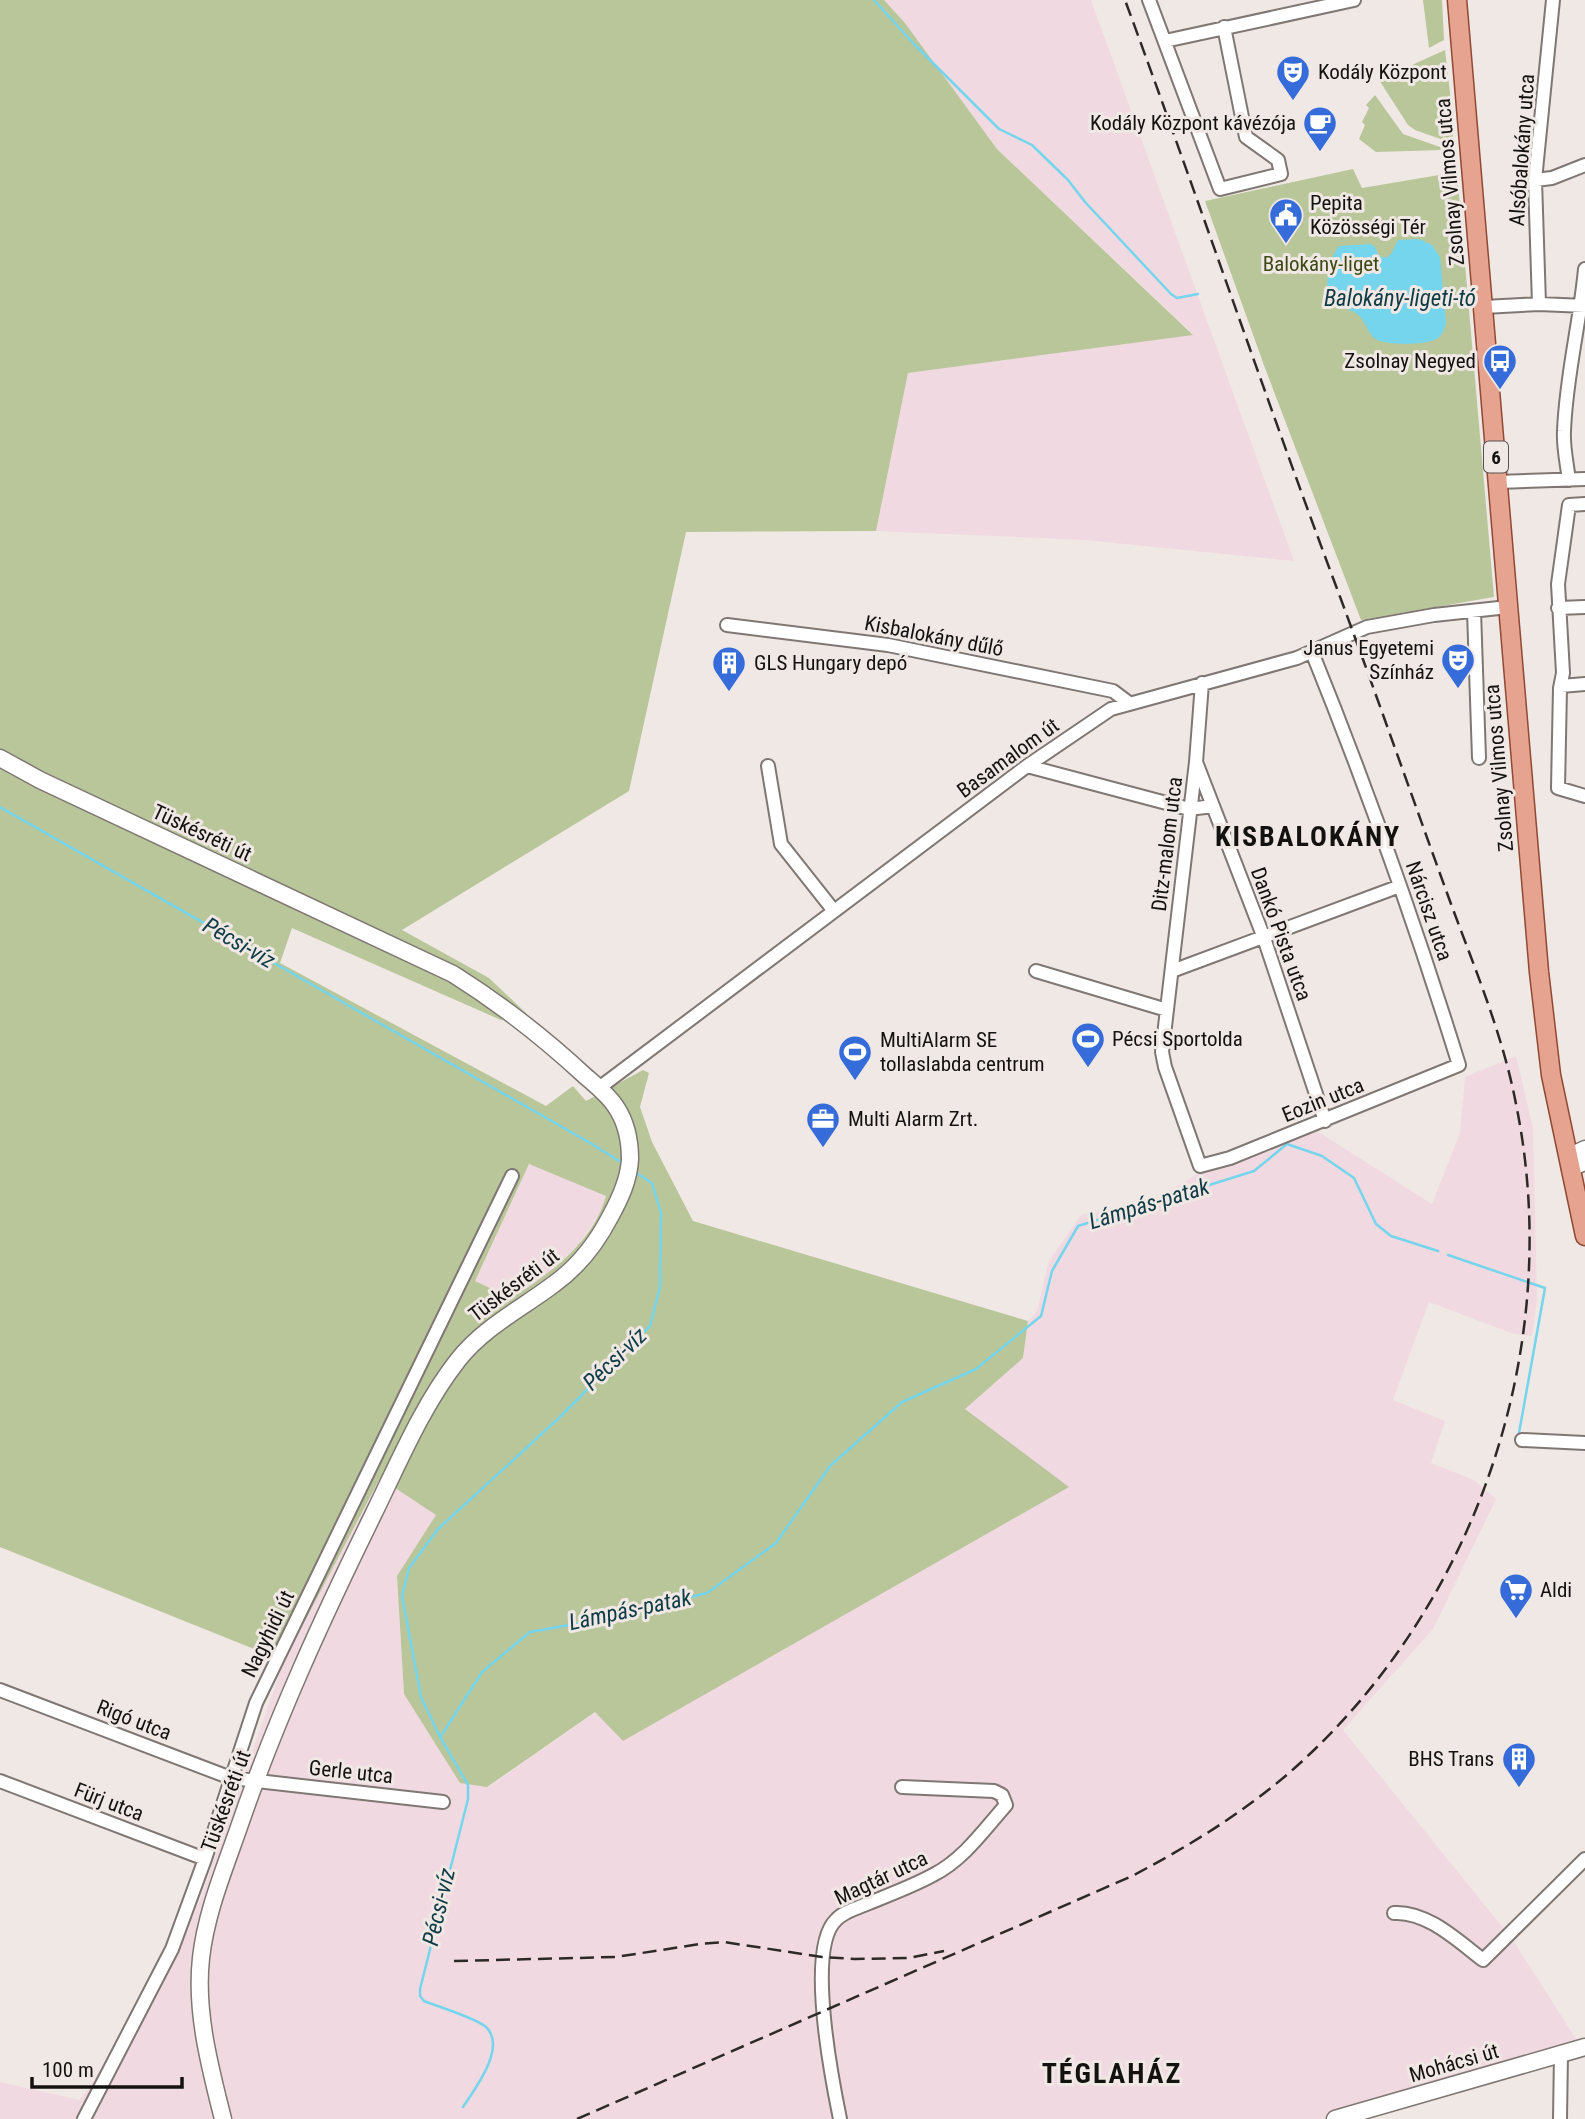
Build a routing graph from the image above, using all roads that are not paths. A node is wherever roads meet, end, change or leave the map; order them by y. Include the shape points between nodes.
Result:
1 (1149, 0) edge
2 (1354, 0) edge
3 (1457, 0) edge
4 (1553, 0) edge
5 (1224, 27) junction
6 (1166, 41) junction
7 (1585, 164) edge
8 (1535, 180) junction
9 (1585, 269) edge
10 (1539, 304) junction
11 (1583, 306) edge
12 (1484, 307) junction
13 (1585, 479) edge
14 (1569, 480) junction
15 (1498, 482) junction
16 (1585, 504) edge
17 (1508, 607) junction
18 (1585, 607) edge
19 (1558, 608) junction
20 (1474, 611) junction
21 (727, 625) dead end
22 (1312, 652) junction
23 (1202, 683) junction
24 (1585, 684) edge
25 (1565, 685) junction
26 (1585, 692) edge
27 (1129, 704) junction
28 (0, 758) edge
29 (1479, 758) dead end
30 (1196, 762) junction
31 (768, 766) dead end
32 (1027, 766) junction
33 (1585, 796) edge
34 (1213, 806) junction
35 (1189, 809) junction
36 (1400, 886) junction
37 (834, 911) junction
38 (1264, 938) junction
39 (1036, 971) dead end
40 (1172, 971) junction
41 (1167, 1010) junction
42 (1459, 1066) joint
43 (599, 1088) junction
44 (1325, 1121) junction
45 (1585, 1149) edge
46 (1574, 1162) edge
47 (1200, 1166) joint
48 (512, 1176) dead end
49 (1585, 1236) edge
50 (1522, 1440) dead end
51 (1585, 1443) edge
52 (0, 1690) edge
53 (232, 1778) junction
54 (255, 1780) junction
55 (0, 1781) edge
56 (902, 1787) dead end
57 (443, 1802) dead end
58 (205, 1859) junction
59 (1585, 1859) edge
60 (1394, 1913) dead end
61 (1585, 2047) edge
62 (1561, 2054) junction
63 (84, 2119) edge
64 (223, 2119) edge
65 (840, 2119) edge
66 (1335, 2119) edge
67 (1560, 2119) edge

1 - 6 street
2 - 5 street
3 - 12 main road, Zsolnay Vilmos utca / 6
4 - 8 street, Alsóbalokány utca
5 - 6 street
5 - 6 street via 1245,137 1278,160 1280,174 1220,189
7 - 8 street
8 - 10 street, Alsóbalokány utca
9 - 11 street
10 - 11 street
10 - 12 street
11 - 14 street via 1566,405
12 - 15 main road, Zsolnay Vilmos utca / 6
13 - 14 street
14 - 15 street
15 - 17 main road, Zsolnay Vilmos utca / 6
16 - 19 street via 1569,505
17 - 20 street, Basamalom út
17 - 46 main road, Zsolnay Vilmos utca / 6 via 1551,1075
18 - 19 street
19 - 25 street
20 - 22 street, Basamalom út via 1367,627
20 - 29 street
21 - 27 street, Kisbalokány dűlő via 901,648 1113,691
22 - 23 street, Basamalom út
22 - 36 street, Nárcisz utca
23 - 27 street, Basamalom út
23 - 30 street, Ditz-malom utca
24 - 25 street
25 - 26 street
25 - 33 street via 1558,788
27 - 32 street, Basamalom út via 1111,709
28 - 43 street, Tüskésréti út via 453,974 551,1046
30 - 34 street, Dankó Pista utca
30 - 35 street, Ditz-malom utca
31 - 37 street via 780,844
32 - 35 street
32 - 37 street, Basamalom út
34 - 35 street
34 - 38 street, Dankó Pista utca
35 - 40 street, Ditz-malom utca
36 - 38 street
36 - 42 street, Nárcisz utca
37 - 43 street, Basamalom út
38 - 40 street
38 - 44 street, Dankó Pista utca
39 - 41 street
40 - 41 street, Ditz-malom utca
41 - 47 street, Ditz-malom utca via 1162,1052 1165,1067
42 - 44 street, Eozin utca
43 - 54 street, Tüskésréti út via 621,1116 628,1136 627,1179 613,1212 585,1256 554,1285 474,1342 430,1400 312,1640
44 - 47 street, Eozin utca
45 - 46 street
46 - 49 main road, Zsolnay Vilmos utca / 6
48 - 53 street, Nagyhidi út via 256,1703
50 - 51 street
52 - 53 street, Rigó utca
53 - 54 street, Rigó utca
53 - 58 street, Nagyhidi út
54 - 57 street, Gerle utca
54 - 64 street, Tüskésréti út via 208,1918 201,1957 201,2017
55 - 58 street, Fürj utca
56 - 65 street, Magtár utca via 993,1791 1002,1795 1006,1805 947,1867 843,1914 832,1924 823,1950 821,1983
58 - 63 street, Nagyhidi út via 172,1949
59 - 60 street via 1483,1960 1422,1918
61 - 62 street, Mohácsi út
62 - 66 street, Mohácsi út
62 - 67 street

